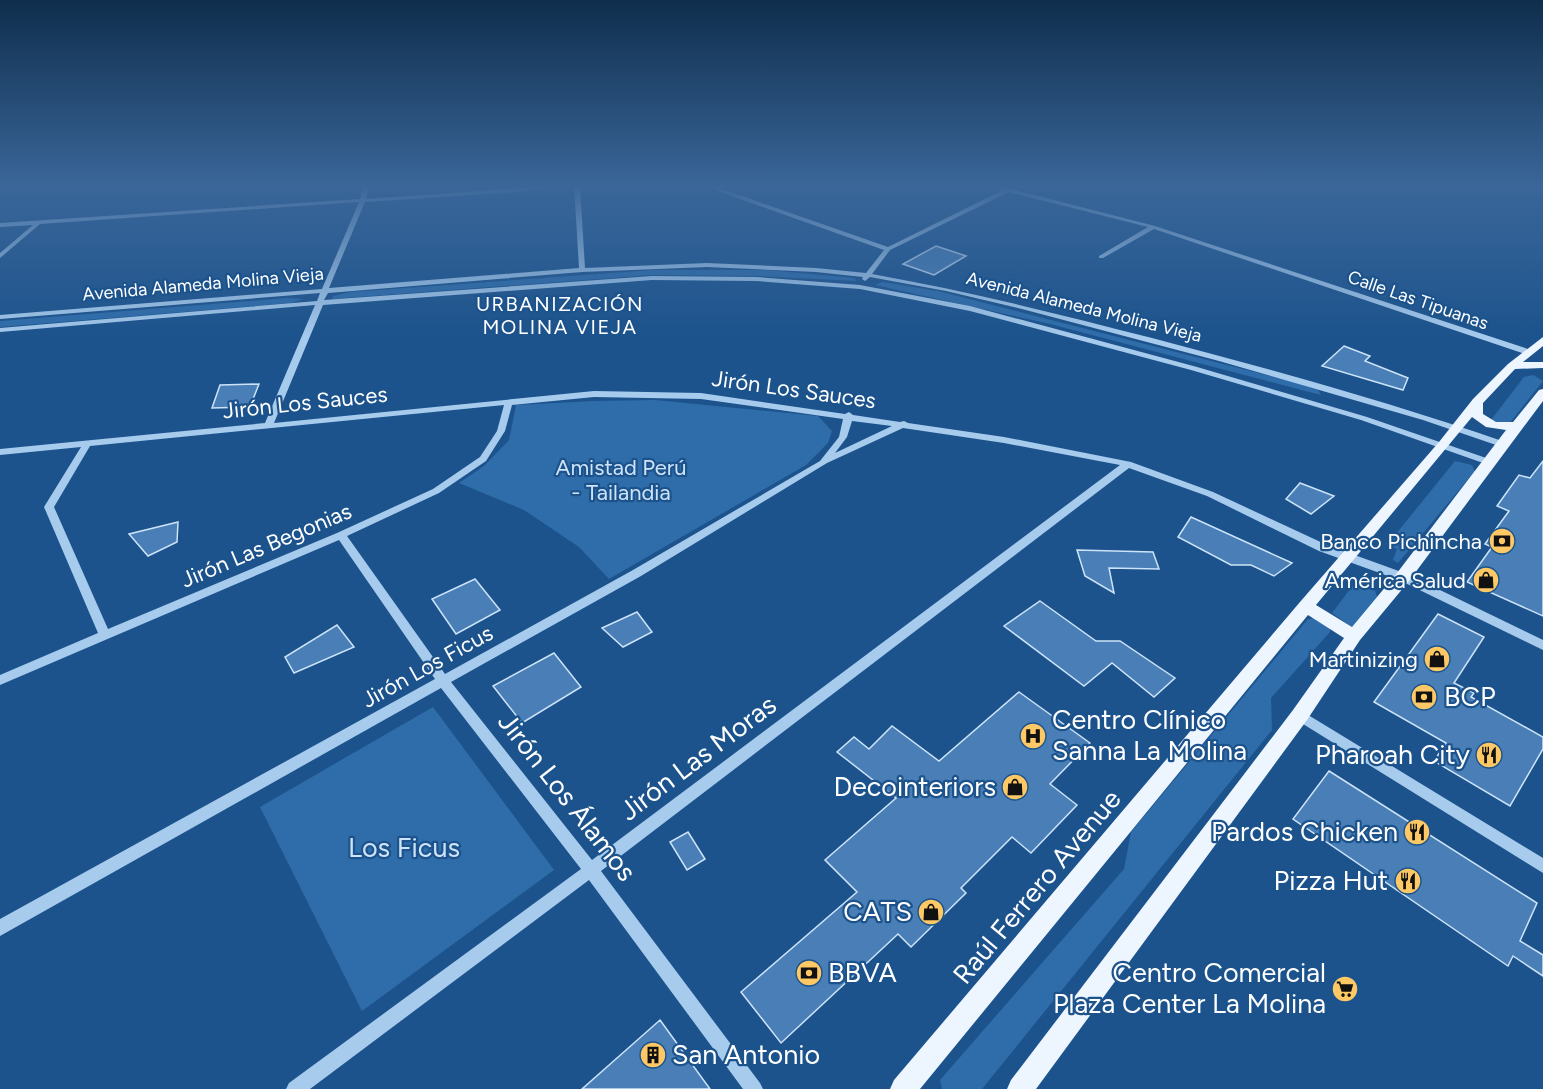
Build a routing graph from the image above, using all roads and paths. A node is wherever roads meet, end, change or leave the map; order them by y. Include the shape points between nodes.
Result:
1 (23, 236) edge
2 (348, 236) edge
3 (580, 236) edge
4 (850, 236) edge
5 (915, 236) edge
6 (1138, 236) edge
7 (1179, 236) edge
8 (888, 249) junction
9 (0, 256) edge
10 (1101, 257) dead end
11 (582, 270) junction
12 (867, 275) junction
13 (861, 287) junction
14 (325, 291) junction
15 (319, 303) junction
16 (0, 317) edge
17 (0, 330) edge
18 (1543, 340) edge
19 (1528, 352) junction
20 (1543, 364) edge
21 (1512, 366) junction
22 (1338, 392) junction
23 (1543, 393) edge
24 (509, 401) junction
25 (1477, 402) junction
26 (1327, 408) junction
27 (849, 415) junction
28 (269, 424) junction
29 (904, 424) junction
30 (1517, 424) junction
31 (1456, 429) junction
32 (87, 444) junction
33 (1502, 444) junction
34 (1444, 445) junction
35 (0, 452) edge
36 (1489, 462) junction
37 (824, 463) junction
38 (1128, 464) junction
39 (341, 535) junction
40 (1348, 558) junction
41 (1403, 577) junction
42 (1306, 606) junction
43 (105, 635) junction
44 (1354, 636) junction
45 (1543, 645) edge
46 (0, 680) edge
47 (443, 681) junction
48 (1300, 715) junction
49 (1543, 866) edge
50 (591, 870) junction
51 (0, 928) edge
52 (911, 1085) edge
53 (295, 1089) edge
54 (754, 1089) edge
55 (1020, 1089) edge

1 - 9 street
2 - 14 street
3 - 11 street
4 - 8 street
5 - 8 street
6 - 10 street
7 - 19 street, Calle Las Tipuanas
8 - 12 street
11 - 12 street, Avenida Alameda Molina Vieja via 707,265
11 - 14 street, Avenida Alameda Molina Vieja
12 - 13 street
12 - 22 street, Avenida Alameda Molina Vieja via 1023,307
13 - 15 street, Avenida Alameda Molina Vieja via 764,279 652,278
13 - 26 street, Avenida Alameda Molina Vieja via 1012,320
14 - 15 street
14 - 16 street, Avenida Alameda Molina Vieja
15 - 17 street, Avenida Alameda Molina Vieja
15 - 28 street
18 - 19 main road, Raúl Ferrero Avenue
19 - 21 main road, Raúl Ferrero Avenue
20 - 21 main road
21 - 25 main road, Raúl Ferrero Avenue
22 - 26 street
22 - 31 street, Avenida Alameda Molina Vieja
23 - 30 main road
24 - 27 street, Jirón Los Sauces via 594,394 671,394
24 - 28 street, Jirón Los Sauces
24 - 39 street, Jirón Las Begonias via 501,431 483,459 436,491
25 - 30 main road via 1477,415 1488,424
25 - 31 main road, Raúl Ferrero Avenue
26 - 34 street, Avenida Alameda Molina Vieja
27 - 29 street, Jirón Los Sauces
27 - 37 street, Jirón Los Ficus via 843,437
28 - 32 street, Jirón Los Sauces
29 - 37 street
29 - 38 street, Jirón Los Sauces
30 - 33 main road
31 - 33 street, Avenida Alameda Molina Vieja
31 - 34 main road, Raúl Ferrero Avenue
32 - 35 street, Jirón Los Sauces
32 - 43 street via 50,507
33 - 36 main road
34 - 36 street, Avenida Alameda Molina Vieja
34 - 40 main road, Raúl Ferrero Avenue
36 - 41 main road
37 - 47 street, Jirón Los Ficus
38 - 40 street, Jirón Los Sauces via 1210,494
38 - 50 street, Jirón Las Moras
39 - 43 street, Jirón Las Begonias
39 - 47 street, Jirón Los Álamos
40 - 41 street, Jirón Los Sauces
40 - 42 main road, Raúl Ferrero Avenue
41 - 44 main road
41 - 45 street, Jirón Los Sauces
42 - 44 main road
42 - 52 main road, Raúl Ferrero Avenue
43 - 46 street, Jirón Las Begonias
44 - 48 main road
47 - 50 street, Jirón Los Álamos
47 - 51 street, Jirón Los Ficus
48 - 49 street
48 - 55 main road
50 - 53 street, Jirón Las Moras
50 - 54 street, Jirón Los Álamos

